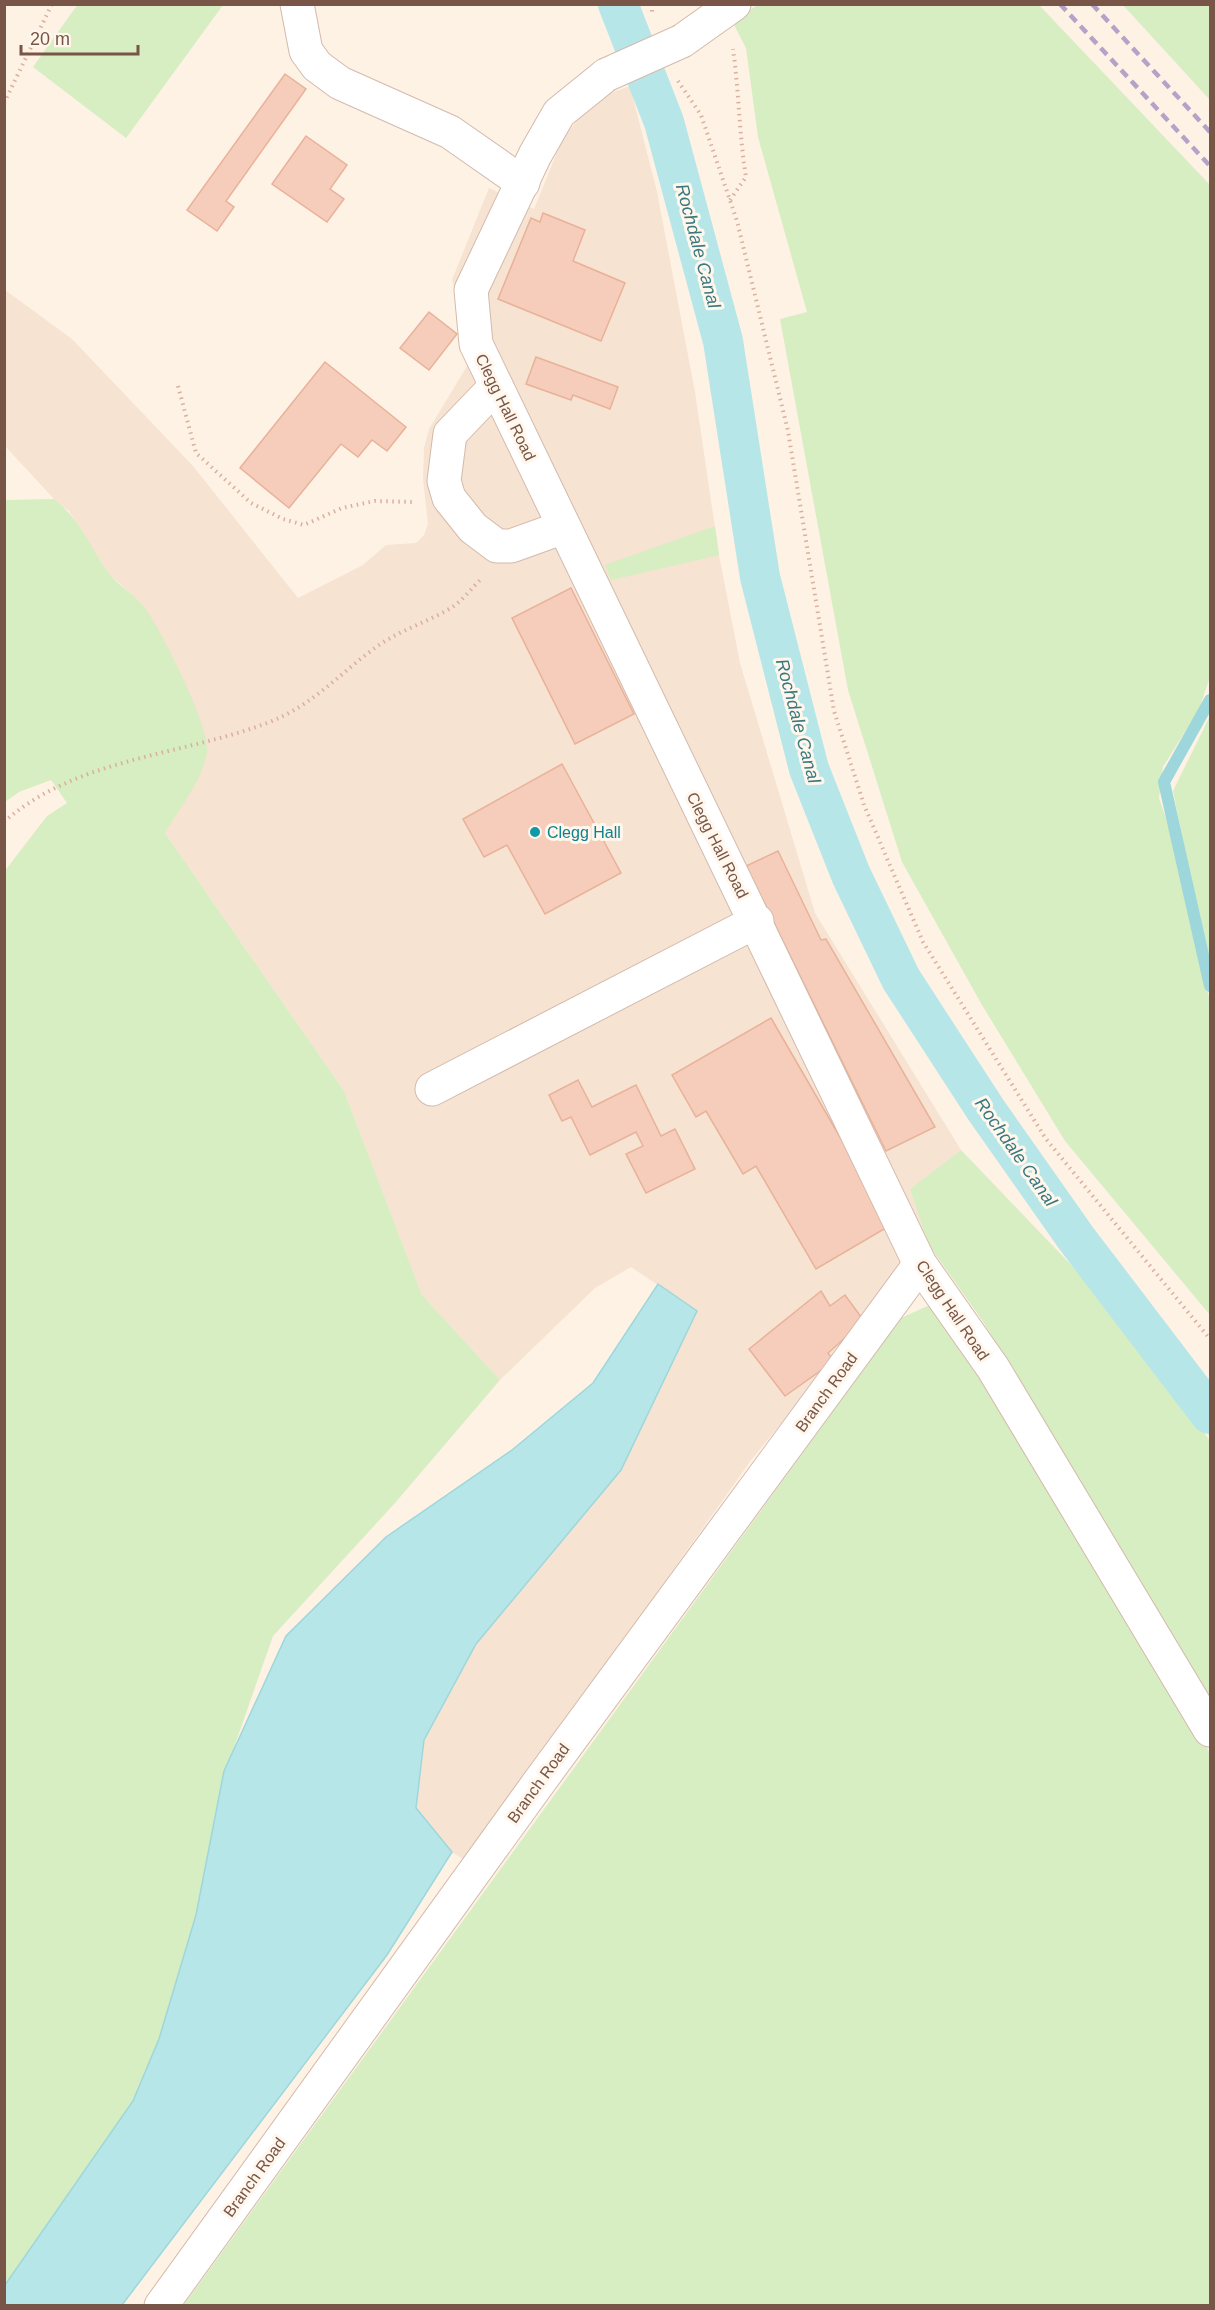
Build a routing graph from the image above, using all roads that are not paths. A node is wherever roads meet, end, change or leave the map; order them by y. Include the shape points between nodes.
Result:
1 (297, 4) edge
2 (727, 8) edge
3 (523, 183) junction
4 (496, 386) junction
5 (564, 527) junction
6 (756, 921) junction
7 (432, 1089) dead end
8 (920, 1264) junction
9 (1210, 1730) edge
10 (161, 2306) edge

1 - 3 street via 306,51 317,66 340,83 450,132
2 - 3 street, Clegg Hall Road, bridge via 682,41 606,75 559,113
3 - 4 street, Clegg Hall Road via 471,290 476,344
4 - 5 street, Clegg Hall Road
4 - 5 street via 450,434 444,481 449,498 473,528 496,546 511,546
5 - 6 street, Clegg Hall Road
6 - 7 street
6 - 8 street, Clegg Hall Road
8 - 9 street, Clegg Hall Road via 993,1368
8 - 10 street, Branch Road

